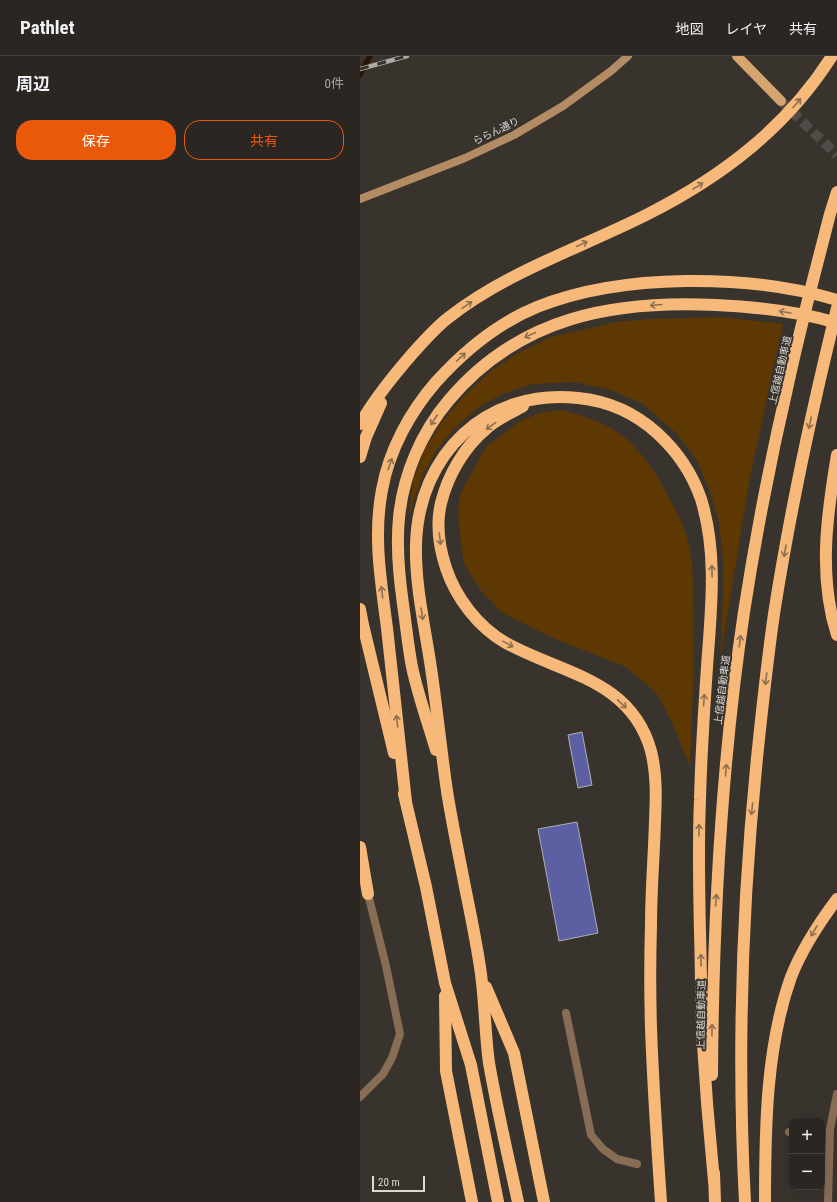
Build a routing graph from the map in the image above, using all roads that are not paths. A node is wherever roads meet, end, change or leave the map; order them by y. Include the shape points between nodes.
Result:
1 (628, 56) edge
2 (737, 56) edge
3 (832, 56) edge
4 (781, 100) tunnel mouth
5 (837, 192) edge
6 (360, 199) edge
7 (837, 300) edge
8 (837, 308) edge
9 (837, 322) edge
10 (408, 360) junction
11 (550, 397) junction
12 (360, 424) edge
13 (837, 455) edge
14 (360, 457) edge
15 (360, 609) edge
16 (837, 635) edge
17 (448, 793) junction
18 (406, 802) junction
19 (360, 847) edge
20 (368, 894) joint
21 (837, 899) edge
22 (482, 977) junction
23 (445, 983) junction
24 (566, 1013) dead end
25 (837, 1094) edge
26 (360, 1097) edge
27 (826, 1130) edge
28 (637, 1164) dead end
29 (714, 1181) junction
30 (472, 1202) edge
31 (498, 1202) edge
32 (518, 1202) edge
33 (544, 1202) edge
34 (661, 1202) edge
35 (715, 1202) edge
36 (745, 1202) edge
37 (764, 1202) edge
38 (828, 1202) edge

1 - 6 street, ららん通り via 563,106 514,135 465,158
2 - 4 main road
10 -> 3 highway via 447,319 470,302 519,274 681,196 736,160 785,117
29 -> 5 highway, 上信越自動車道 via 712,993 717,889 731,711 744,611 766,492 789,380
18 -> 7 highway via 379,566 378,516 389,462 413,413 430,389 449,368 490,333 536,308 568,296 664,282 728,282 790,288
8 -> 36 highway via 794,498 774,615 761,717 751,819 742,997
9 -> 17 highway via 784,311 727,305 665,304 600,311 547,327 522,339 483,365 453,395 424,436 412,462 400,510 398,543 412,667
10 - 12 highway via 372,404
10 - 14 highway via 388,388 376,412
11 -> 17 highway via 509,405 472,425 442,458 423,498 416,540 418,590
29 -> 11 highway via 702,1025 699,870 704,708 712,592 710,539 705,515 691,474 666,441 650,427 632,414 613,406 593,400
11 -> 34 highway via 524,406 506,416 488,427 472,442 461,457 443,495 438,515 439,537 449,578 460,598 483,625 505,643 568,670 606,690 635,717 646,734 655,773 656,794 651,922 651,1020
13 - 16 highway via 829,501 826,560 826,585
15 - 18 highway
17 - 22 highway
18 - 23 highway
19 - 20 highway
20 - 26 street via 400,1034 392,1058 383,1074
21 -> 37 highway via 804,949 791,977 783,1005 771,1070
22 - 32 highway via 489,1060
22 - 33 highway via 514,1053
23 - 30 highway via 446,1071
23 - 31 highway via 471,1065
24 - 28 street via 591,1135 603,1149 617,1159
25 - 27 street
27 - 38 street
29 - 35 highway, 上信越自動車道

